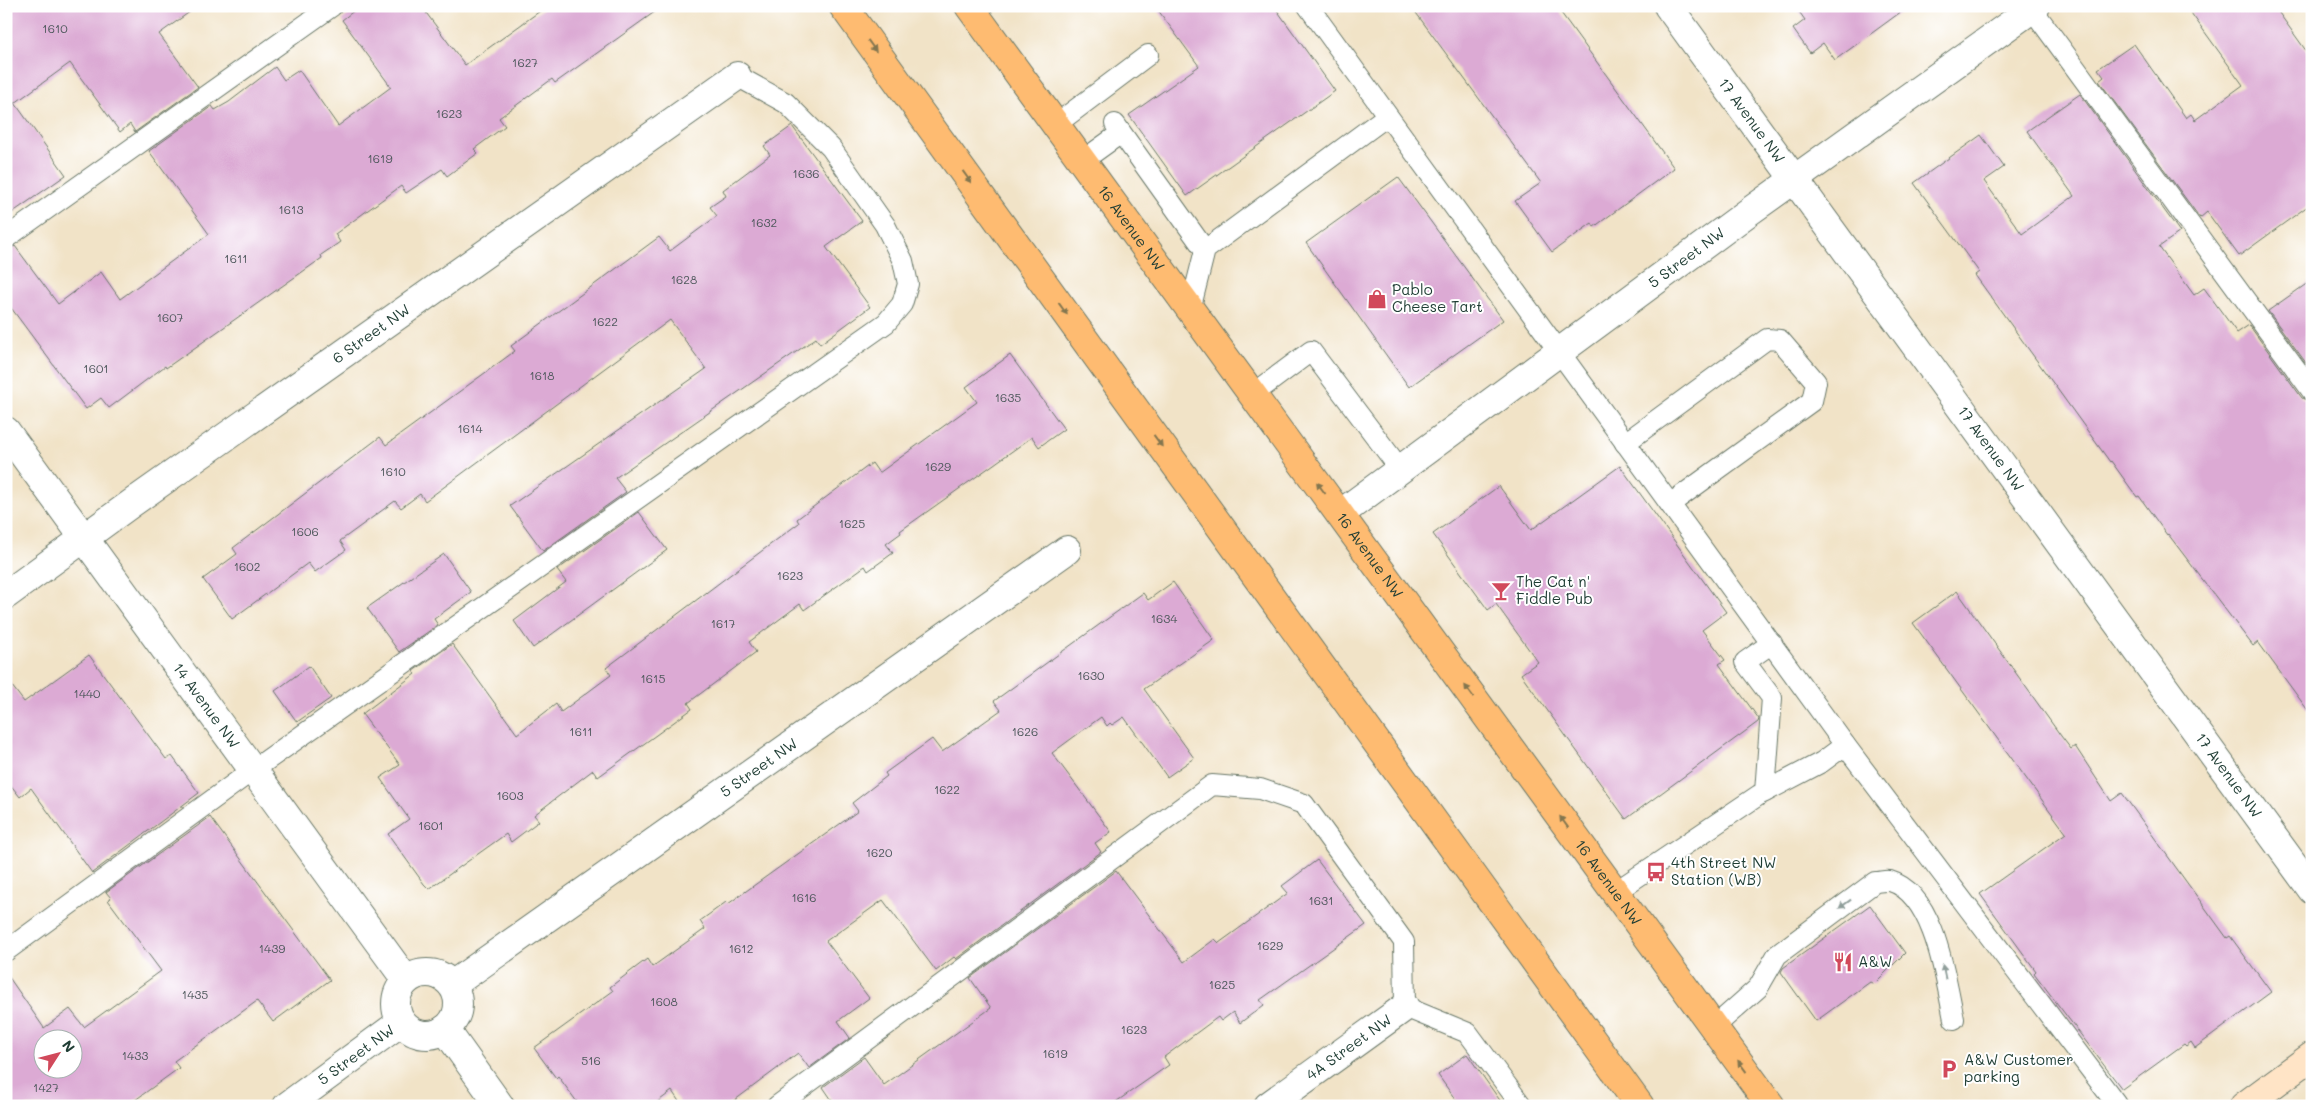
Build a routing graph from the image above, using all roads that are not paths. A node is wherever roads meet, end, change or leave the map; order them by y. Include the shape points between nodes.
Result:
1 (332, 6) edge
2 (843, 6) edge
3 (969, 6) edge
4 (1308, 6) edge
5 (1668, 6) edge
6 (2033, 7) edge
7 (1148, 54) dead end
8 (737, 76) joint
9 (1387, 116) junction
10 (1055, 125) junction
11 (1082, 161) junction
12 (1794, 179) junction
13 (6, 238) edge
14 (1205, 250) junction
15 (1190, 310) junction
16 (1559, 351) junction
17 (2312, 391) edge
18 (1252, 395) junction
19 (6, 431) edge
20 (1625, 443) junction
21 (1400, 470) junction
22 (1670, 504) junction
23 (1340, 514) junction
24 (85, 538) junction
25 (1067, 550) dead end
26 (6, 595) edge
27 (1772, 643) junction
28 (1845, 745) junction
29 (253, 770) junction
30 (1765, 792) junction
31 (2312, 890) edge
32 (1615, 892) junction
33 (6, 952) edge
34 (406, 980) junction
35 (452, 985) junction
36 (1405, 1007) junction
37 (1954, 1019) dead end
38 (401, 1022) junction
39 (1714, 1026) junction
40 (445, 1029) junction
41 (2312, 1056) edge
42 (287, 1106) edge
43 (500, 1106) edge
44 (777, 1106) edge
45 (1268, 1106) edge
46 (1522, 1106) edge
47 (1640, 1106) edge
48 (1771, 1106) edge
49 (2118, 1106) edge
50 (2244, 1106) edge

1 - 13 lane
2 -> 47 highway
3 - 10 highway, 16 Avenue NW
4 - 9 lane
5 - 12 street, 17 Avenue NW
6 - 12 street, 5 Street NW
6 - 17 lane
7 - 10 lane
8 - 24 street, 6 Street NW
8 - 29 lane via 786,103 832,148 885,225 903,261 908,284 902,304 886,323
9 - 14 lane
9 - 16 lane
10 - 11 highway, 16 Avenue NW
11 - 14 lane via 1118,129
11 - 15 highway, 16 Avenue NW
12 - 16 street, 5 Street NW
12 - 31 street, 17 Avenue NW
14 - 15 lane
15 - 18 highway, 16 Avenue NW
16 - 20 lane
16 - 21 street, 5 Street NW
18 - 21 lane via 1311,351
23 -> 18 highway, 16 Avenue NW
19 - 24 street, 14 Avenue NW
20 - 22 lane
20 - 22 lane via 1767,340 1780,340 1816,382 1812,401
21 - 23 street, 5 Street NW
22 - 27 lane
32 -> 23 highway, 16 Avenue NW
24 - 26 street, 6 Street NW
24 - 29 street, 14 Avenue NW
25 - 35 street, 5 Street NW
27 - 28 lane
27 - 30 lane via 1745,662 1772,698
28 - 30 lane via 1822,762
28 - 49 lane
29 - 33 lane
29 - 34 street, 14 Avenue NW
30 - 32 lane
32 - 39 highway, 16 Avenue NW
34 - 35 street via 415,974 430,972
34 - 38 street via 396,996 395,1005
35 - 40 street via 457,1013
36 - 44 lane via 1404,942 1304,804 1260,789 1212,785
36 - 45 street, 4A Street NW
36 - 46 lane via 1468,1033
37 -> 39 lane via 1940,951 1927,916 1907,890 1889,880 1875,882 1777,955 1758,988
38 - 40 street via 408,1029 427,1035
38 - 42 street, 5 Street NW
48 -> 39 highway, 16 Avenue NW
40 - 43 street
41 - 50 main road

